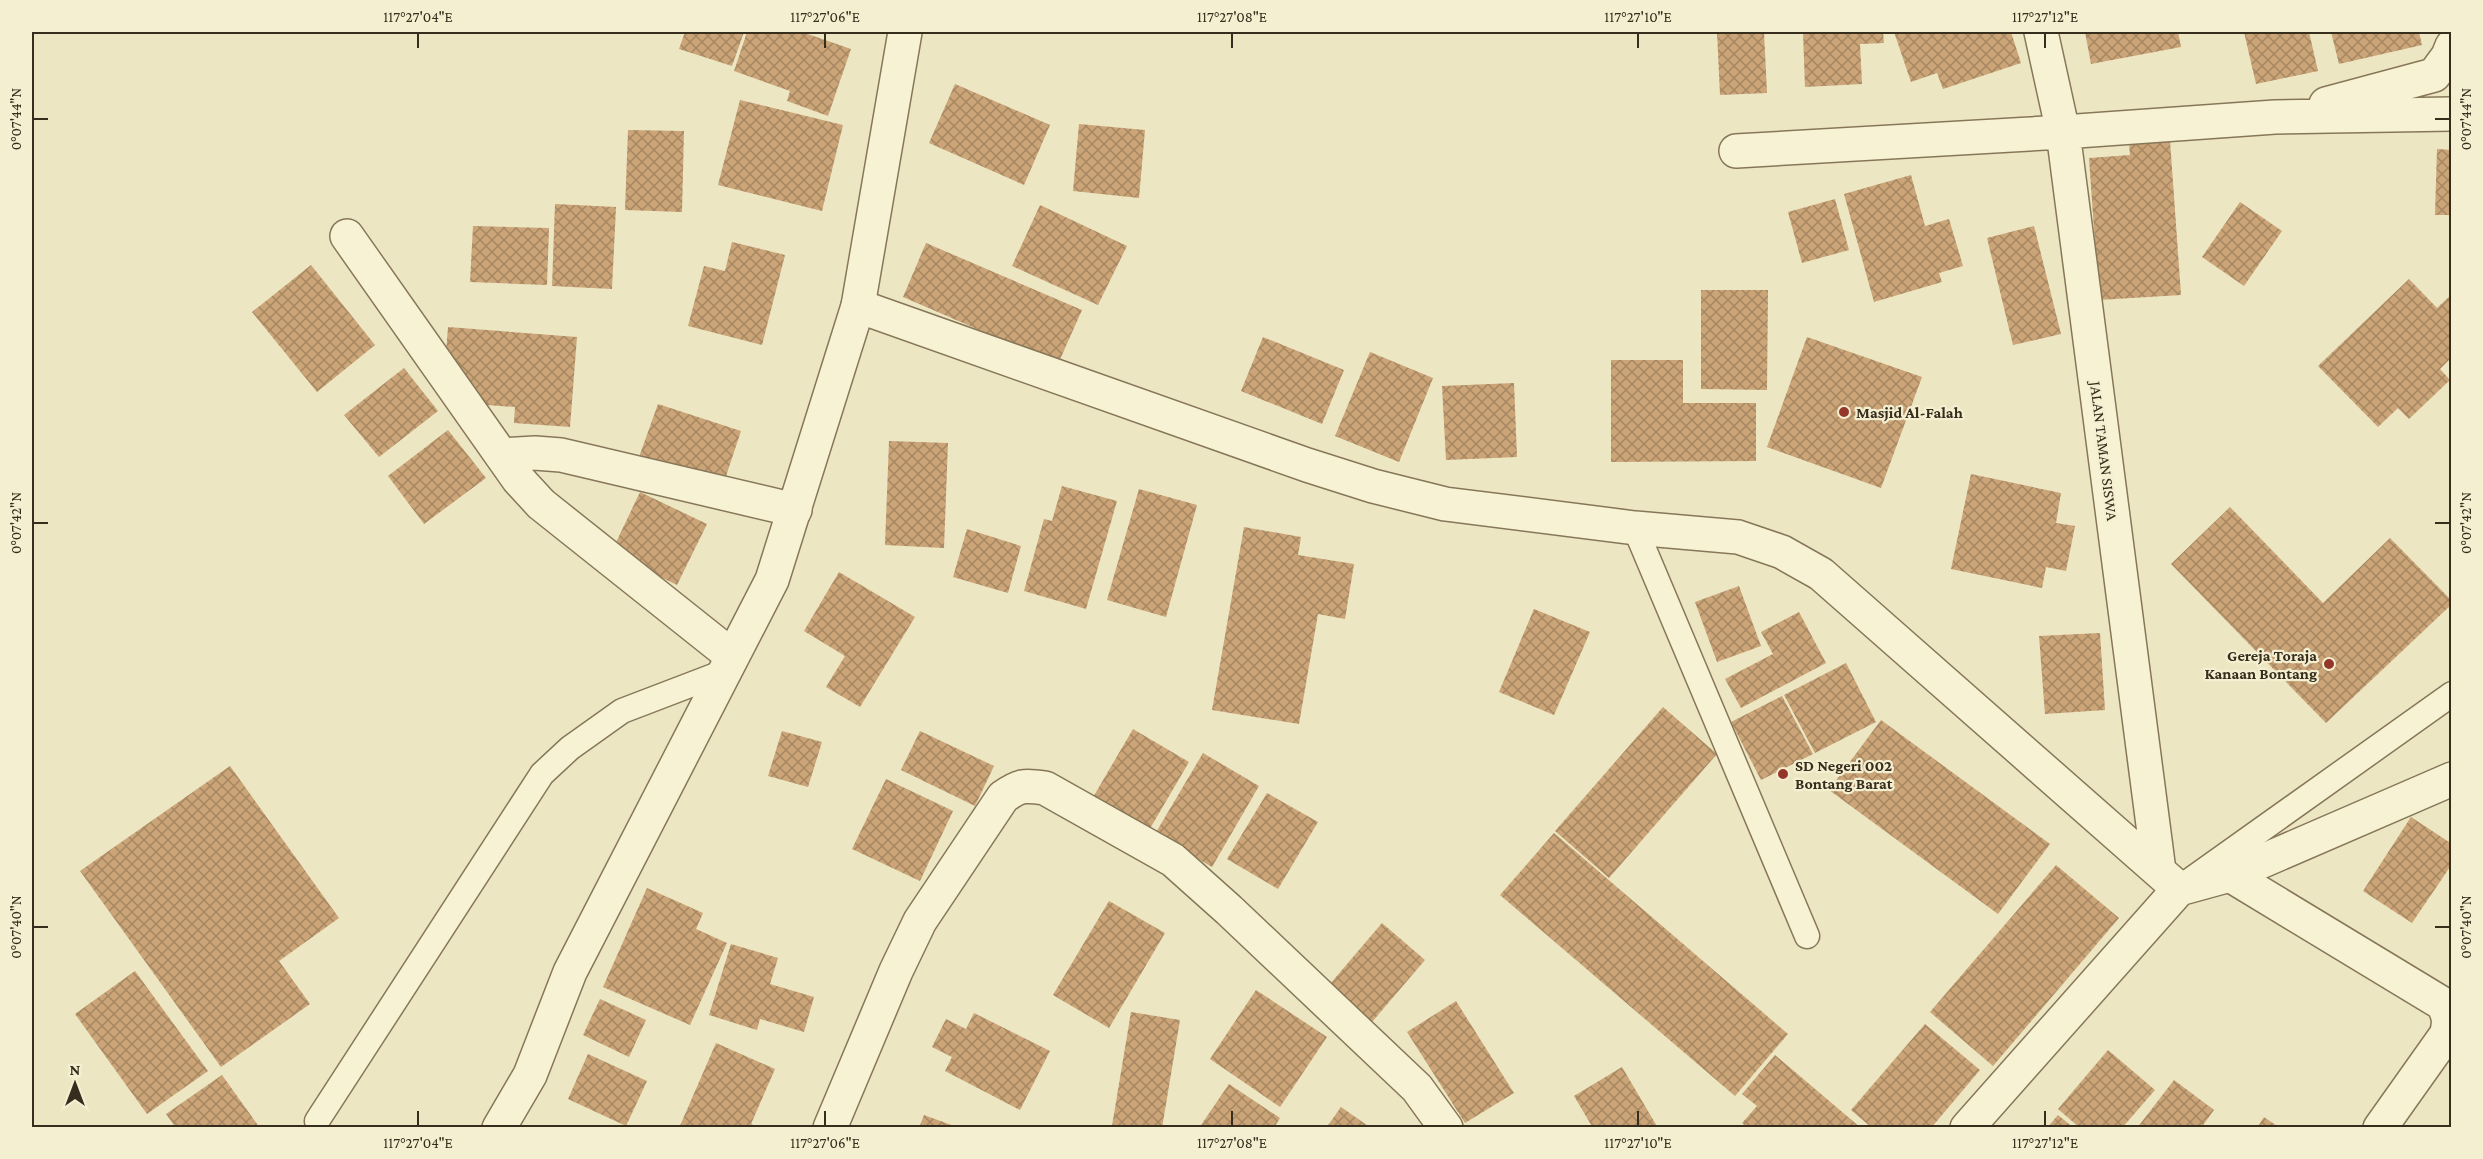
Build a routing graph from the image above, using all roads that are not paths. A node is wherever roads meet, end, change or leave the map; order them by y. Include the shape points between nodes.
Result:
1 (905, 32) edge
2 (2041, 32) edge
3 (2451, 46) edge
4 (2451, 114) edge
5 (2275, 117) junction
6 (2063, 132) junction
7 (1737, 151) dead end
8 (347, 236) dead end
9 (858, 306) junction
10 (501, 455) junction
11 (795, 510) junction
12 (1635, 528) junction
13 (728, 664) junction
14 (2451, 694) edge
15 (2451, 779) edge
16 (2230, 875) junction
17 (2169, 880) junction
18 (1808, 936) dead end
19 (317, 1121) dead end
20 (498, 1128) edge
21 (830, 1128) edge
22 (1446, 1128) edge
23 (1967, 1128) edge
24 (2380, 1128) edge

1 - 9 street
2 - 6 street, JALAN TAMAN SISWA
3 - 5 street via 2434,75
4 - 5 street
5 - 6 street
6 - 7 street
6 - 17 street, JALAN TAMAN SISWA
8 - 10 street
9 - 11 street
9 - 12 street via 1373,486 1445,504
10 - 11 street via 561,454
10 - 13 street via 541,504
11 - 13 street via 772,580
12 - 17 street via 1738,537 1782,552 1821,574
12 - 18 lane
13 - 19 lane via 622,711 570,748 542,774
13 - 20 street via 570,972 530,1075
14 - 17 lane
15 - 16 street
16 - 17 street
16 - 24 street via 2444,1004 2449,1015 2446,1035
17 - 23 street
21 - 22 street via 920,921 1003,797 1027,785 1045,788 1173,860 1417,1088

